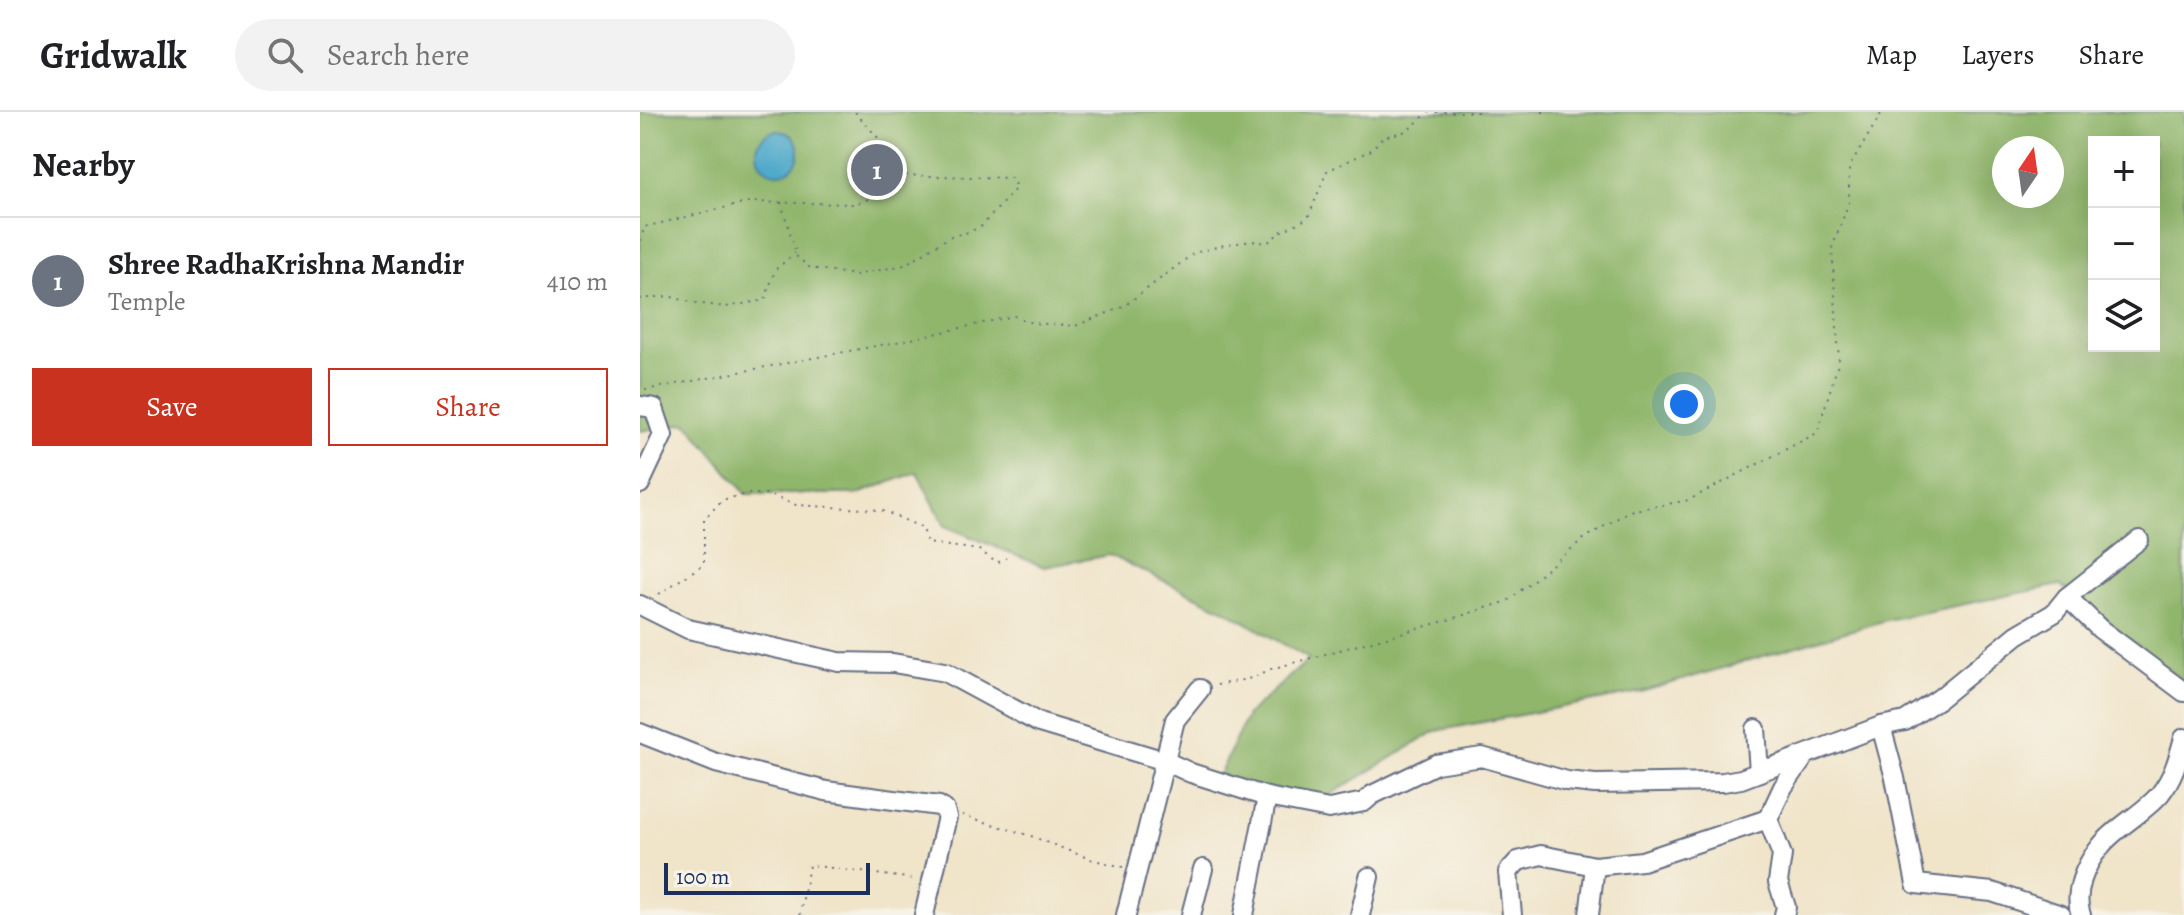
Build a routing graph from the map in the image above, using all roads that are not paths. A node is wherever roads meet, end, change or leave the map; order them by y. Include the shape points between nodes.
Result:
1 (640, 406) edge
2 (640, 484) edge
3 (2139, 540) dead end
4 (2067, 597) junction
5 (641, 606) edge
6 (1200, 689) road end
7 (2184, 692) edge
8 (1881, 726) junction
9 (1756, 729) dead end
10 (640, 733) edge
11 (2184, 738) edge
12 (1805, 756) junction
13 (1165, 761) junction
14 (1759, 772) junction
15 (1267, 797) junction
16 (1768, 819) junction
17 (1595, 866) junction
18 (1203, 869) dead end
19 (1369, 877) dead end
20 (924, 915) edge
21 (1126, 915) edge
22 (1191, 915) edge
23 (1244, 915) edge
24 (1360, 915) edge
25 (1512, 915) edge
26 (1589, 915) edge
27 (1784, 915) edge
28 (2061, 915) edge
29 (2081, 915) edge

1 - 2 street via 654,408 663,435
3 - 4 street
4 - 7 street via 2100,629
4 - 8 street via 2054,613 2017,635 1931,704 1905,721
5 - 13 street via 688,629 824,659 945,672 1039,723
6 - 13 street via 1175,720
8 - 12 street
8 - 28 street via 1916,884 1992,892
9 - 14 street
10 - 20 street via 716,763 826,791 939,806 947,817
11 - 29 street via 2174,774 2160,795 2100,846 2080,884 2076,901
12 - 14 street
12 - 16 street
13 - 15 street
13 - 21 street
14 - 15 street via 1723,782 1595,784 1482,757 1436,764 1364,802 1329,809
15 - 23 street
16 - 17 street via 1642,861
16 - 27 street via 1782,855 1778,882
17 - 25 street via 1541,855 1518,861 1508,872
17 - 26 street
18 - 22 street
19 - 24 street

